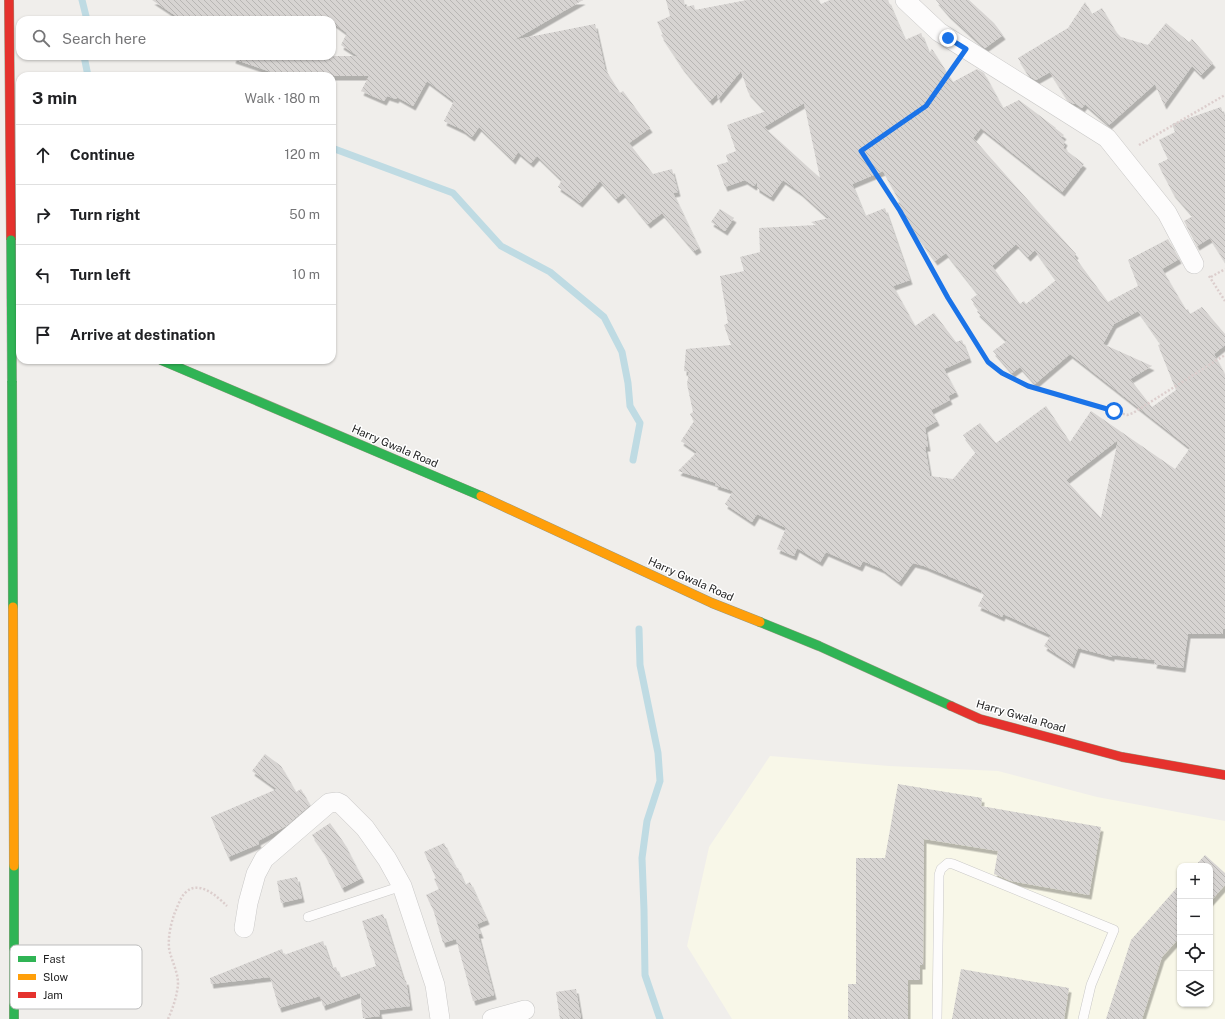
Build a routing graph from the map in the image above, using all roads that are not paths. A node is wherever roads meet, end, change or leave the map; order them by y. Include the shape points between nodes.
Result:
1 (9, 0) edge
2 (905, 0) edge
3 (1194, 264) road end
4 (0, 326) edge
5 (16, 328) edge
6 (171, 364) edge
7 (1225, 774) edge
8 (402, 886) junction
9 (308, 917) dead end
10 (244, 928) road end
11 (14, 945) edge
12 (14, 1009) edge
13 (525, 1010) dead end
14 (14, 1019) edge
15 (440, 1019) edge
16 (492, 1019) edge
17 (937, 1019) edge
18 (1083, 1019) edge

1 - 11 main road, bridge
2 - 3 street via 939,32 1107,138 1167,213
4 - 5 main road
6 - 7 main road, Harry Gwala Road via 456,484 712,603 819,646 980,719 1122,757
8 - 9 lane
8 - 10 street via 365,828 341,804 329,803 264,859 256,874
8 - 15 street via 435,985
12 - 14 main road, bridge
13 - 16 street
17 - 18 lane via 939,875 948,863 1114,930 1091,985

